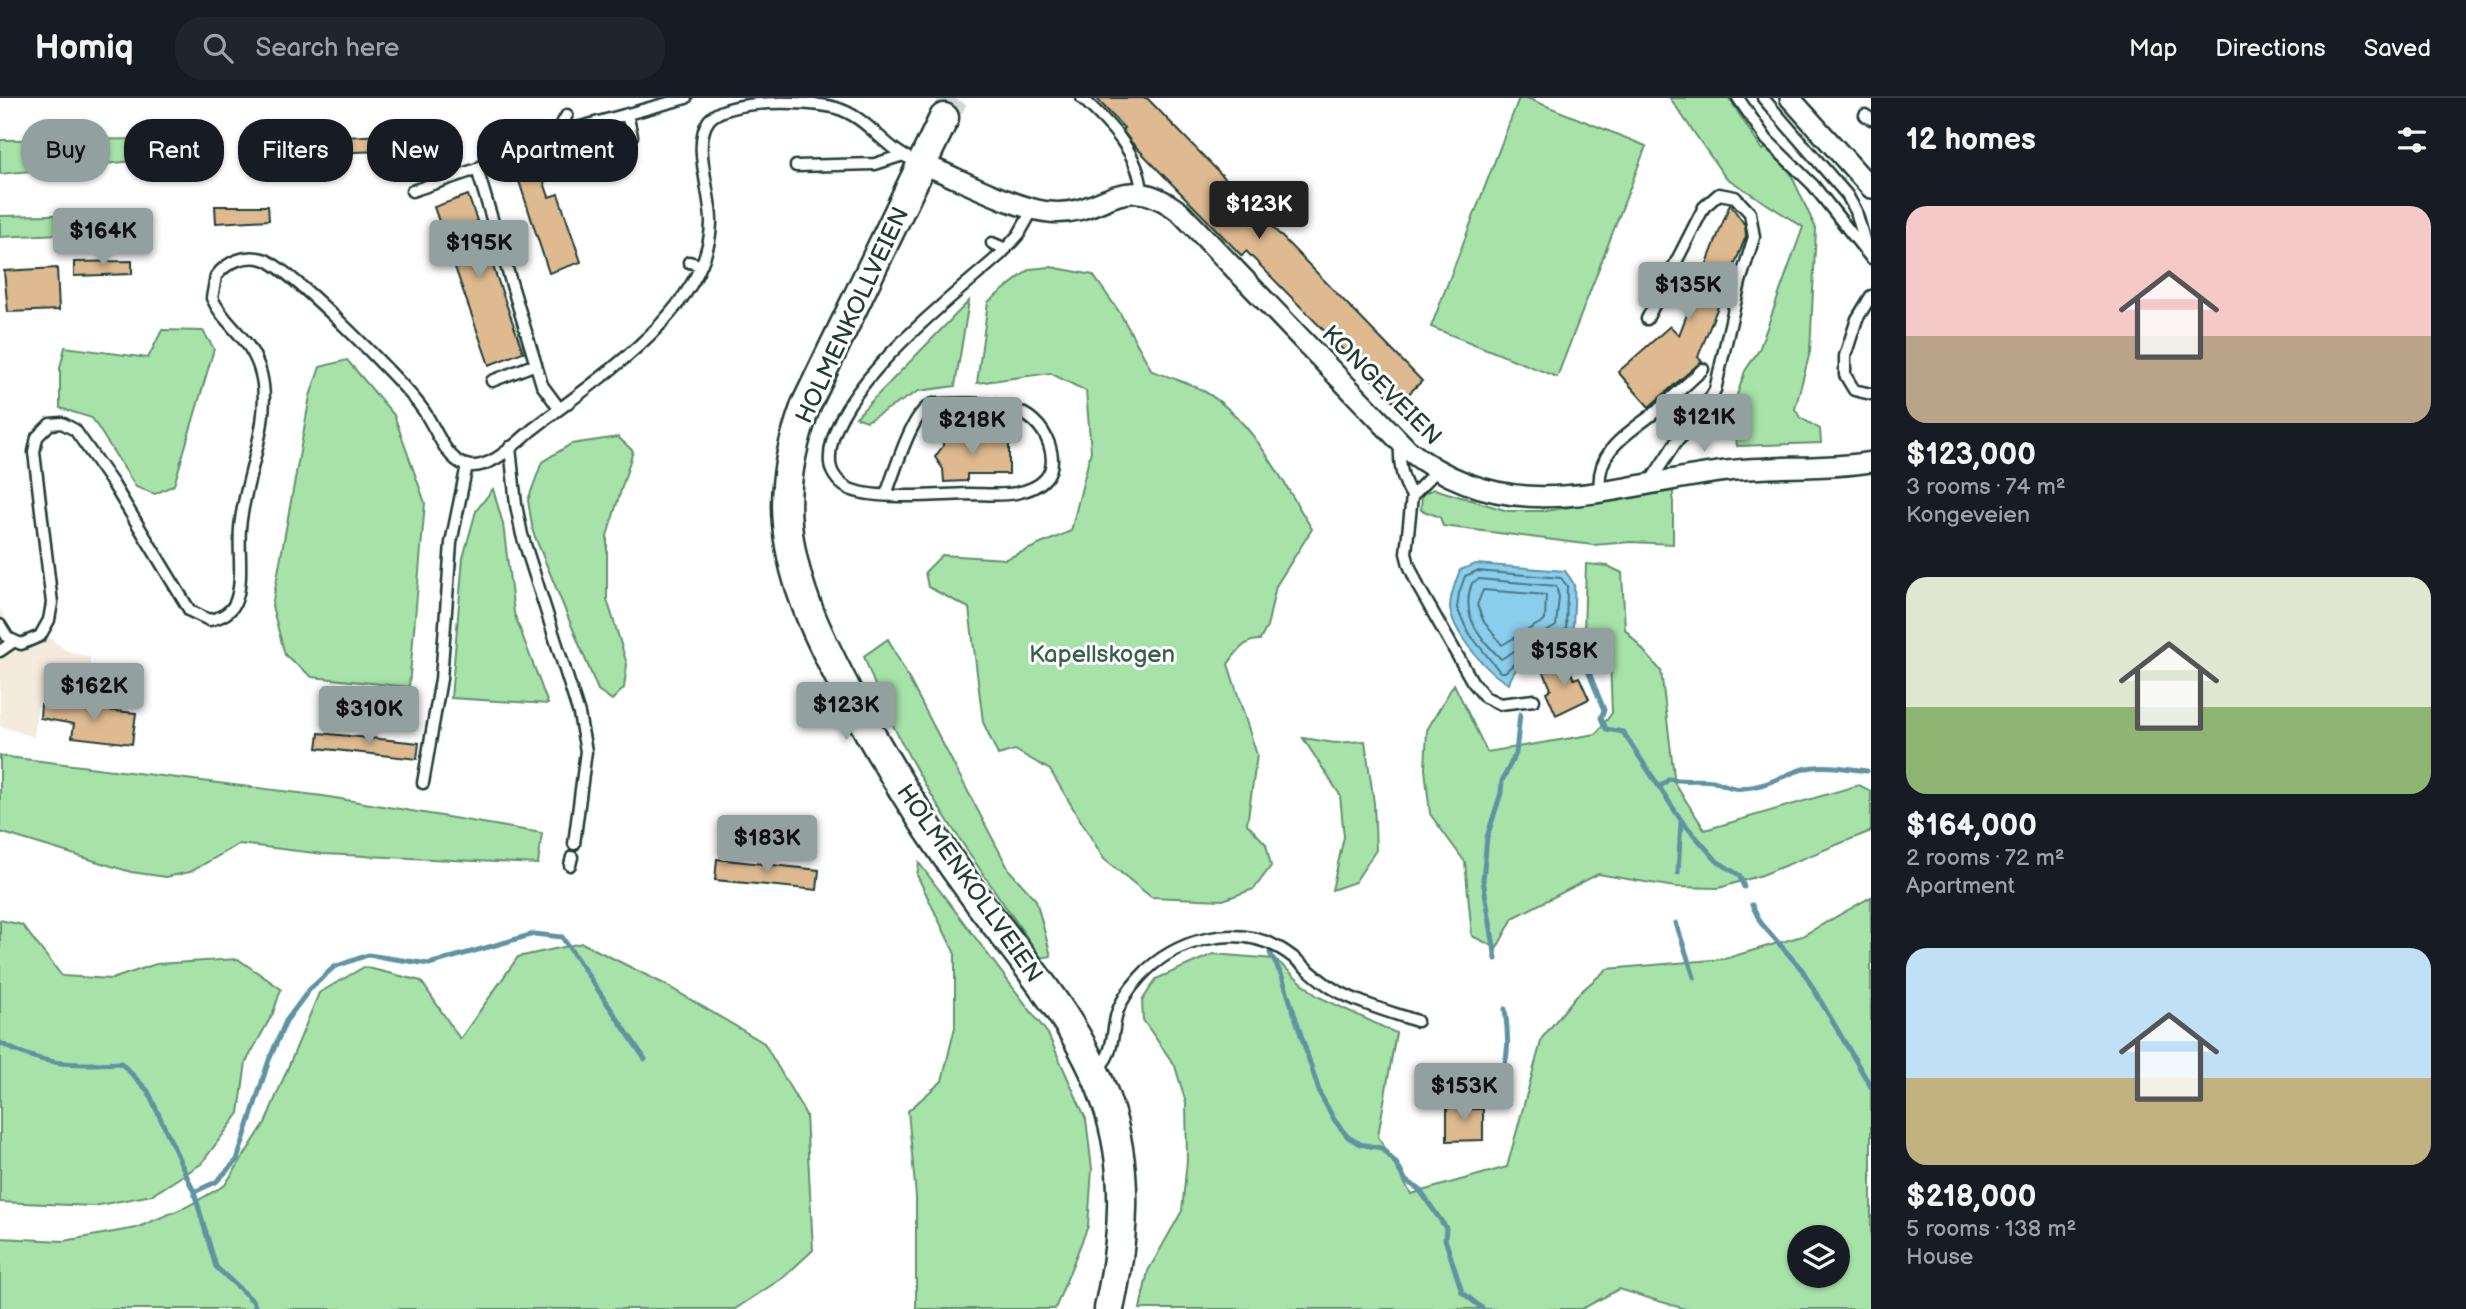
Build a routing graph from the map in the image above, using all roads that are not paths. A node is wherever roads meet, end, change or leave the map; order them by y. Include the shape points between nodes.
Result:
1 (686, 98) edge
2 (739, 98) edge
3 (1082, 98) edge
4 (1738, 98) edge
5 (1763, 98) edge
6 (1790, 98) edge
7 (750, 104) junction
8 (627, 114) junction
9 (567, 115) dead end
10 (944, 118) tunnel mouth
11 (565, 119) edge
12 (609, 119) edge
13 (628, 119) edge
14 (911, 160) junction
15 (796, 166) dead end
16 (477, 169) edge
17 (481, 182) edge
18 (1871, 188) edge
19 (412, 191) dead end
20 (1142, 192) junction
21 (1033, 209) junction
22 (992, 243) dead end
23 (1006, 249) junction
24 (1870, 256) edge
25 (689, 262) dead end
26 (700, 265) junction
27 (1871, 296) edge
28 (1647, 319) dead end
29 (536, 364) junction
30 (1703, 369) dead end
31 (492, 381) dead end
32 (1871, 394) edge
33 (559, 408) junction
34 (1399, 442) junction
35 (510, 447) junction
36 (1871, 462) edge
37 (467, 465) junction
38 (1436, 471) junction
39 (1650, 482) junction
40 (1600, 490) junction
41 (886, 494) junction
42 (1412, 496) junction
43 (0, 625) edge
44 (13, 642) junction
45 (0, 651) edge
46 (1534, 700) dead end
47 (423, 783) dead end
48 (574, 844) dead end
49 (1417, 1021) dead end
50 (1094, 1070) junction
51 (1109, 1309) edge

1 - 8 lane
2 - 7 lane
3 - 20 lane via 1129,149 1141,176
4 - 24 lane via 1767,140 1813,185
5 - 24 lane via 1847,195
6 - 18 street
7 - 14 lane via 817,104 839,109 860,119
7 - 26 lane via 715,113 704,128 702,152 711,224
8 - 12 lane
8 - 13 lane
9 - 11 lane
10 - 14 main road, HOLMENKOLLVEIEN
14 - 15 lane
14 - 21 street
14 - 50 main road, HOLMENKOLLVEIEN via 799,425 786,491 792,559 820,637 889,766 966,884 1070,1025
16 - 19 lane
17 - 29 lane
20 - 21 street via 1118,194 1068,212
20 - 34 street, KONGEVEIEN via 1181,213
21 - 23 lane
22 - 23 lane
23 - 41 lane via 915,327 849,403 831,453 832,469 843,485 855,491
25 - 26 lane
26 - 33 lane via 686,295 666,320
27 - 32 lane via 1849,338 1845,375 1854,390
28 - 39 lane via 1704,207 1719,194 1735,197 1751,213 1754,237 1719,378 1707,405
29 - 31 lane
29 - 33 lane via 542,385
30 - 40 lane via 1620,437 1601,465
33 - 35 lane
34 - 38 street, KONGEVEIEN
34 - 42 lane via 1403,482
35 - 37 lane via 488,462
35 - 48 lane via 518,521 586,743
36 - 39 street, KONGEVEIEN via 1729,471
37 - 44 lane via 452,456 410,394 304,289 268,261 242,259 220,270 212,294 255,356 264,394 243,508 233,606 223,616 209,620 190,611 75,430 54,422 37,437 34,452 52,607 40,636 29,643
37 - 47 lane via 451,543 440,679
38 - 40 street, KONGEVEIEN via 1468,486 1513,497
38 - 42 lane
39 - 40 street, KONGEVEIEN
41 - 41 lane via 917,416 928,405 987,405 1028,413 1052,454 1045,479 1015,493
42 - 46 lane via 1406,552 1409,565 1472,681 1485,697 1500,704
43 - 44 lane
44 - 45 lane
49 - 50 lane via 1338,992 1264,941 1208,939 1174,950 1139,978 1121,1004 1110,1053
50 - 51 main road, HOLMENKOLLVEIEN via 1115,1132 1122,1181 1122,1237

